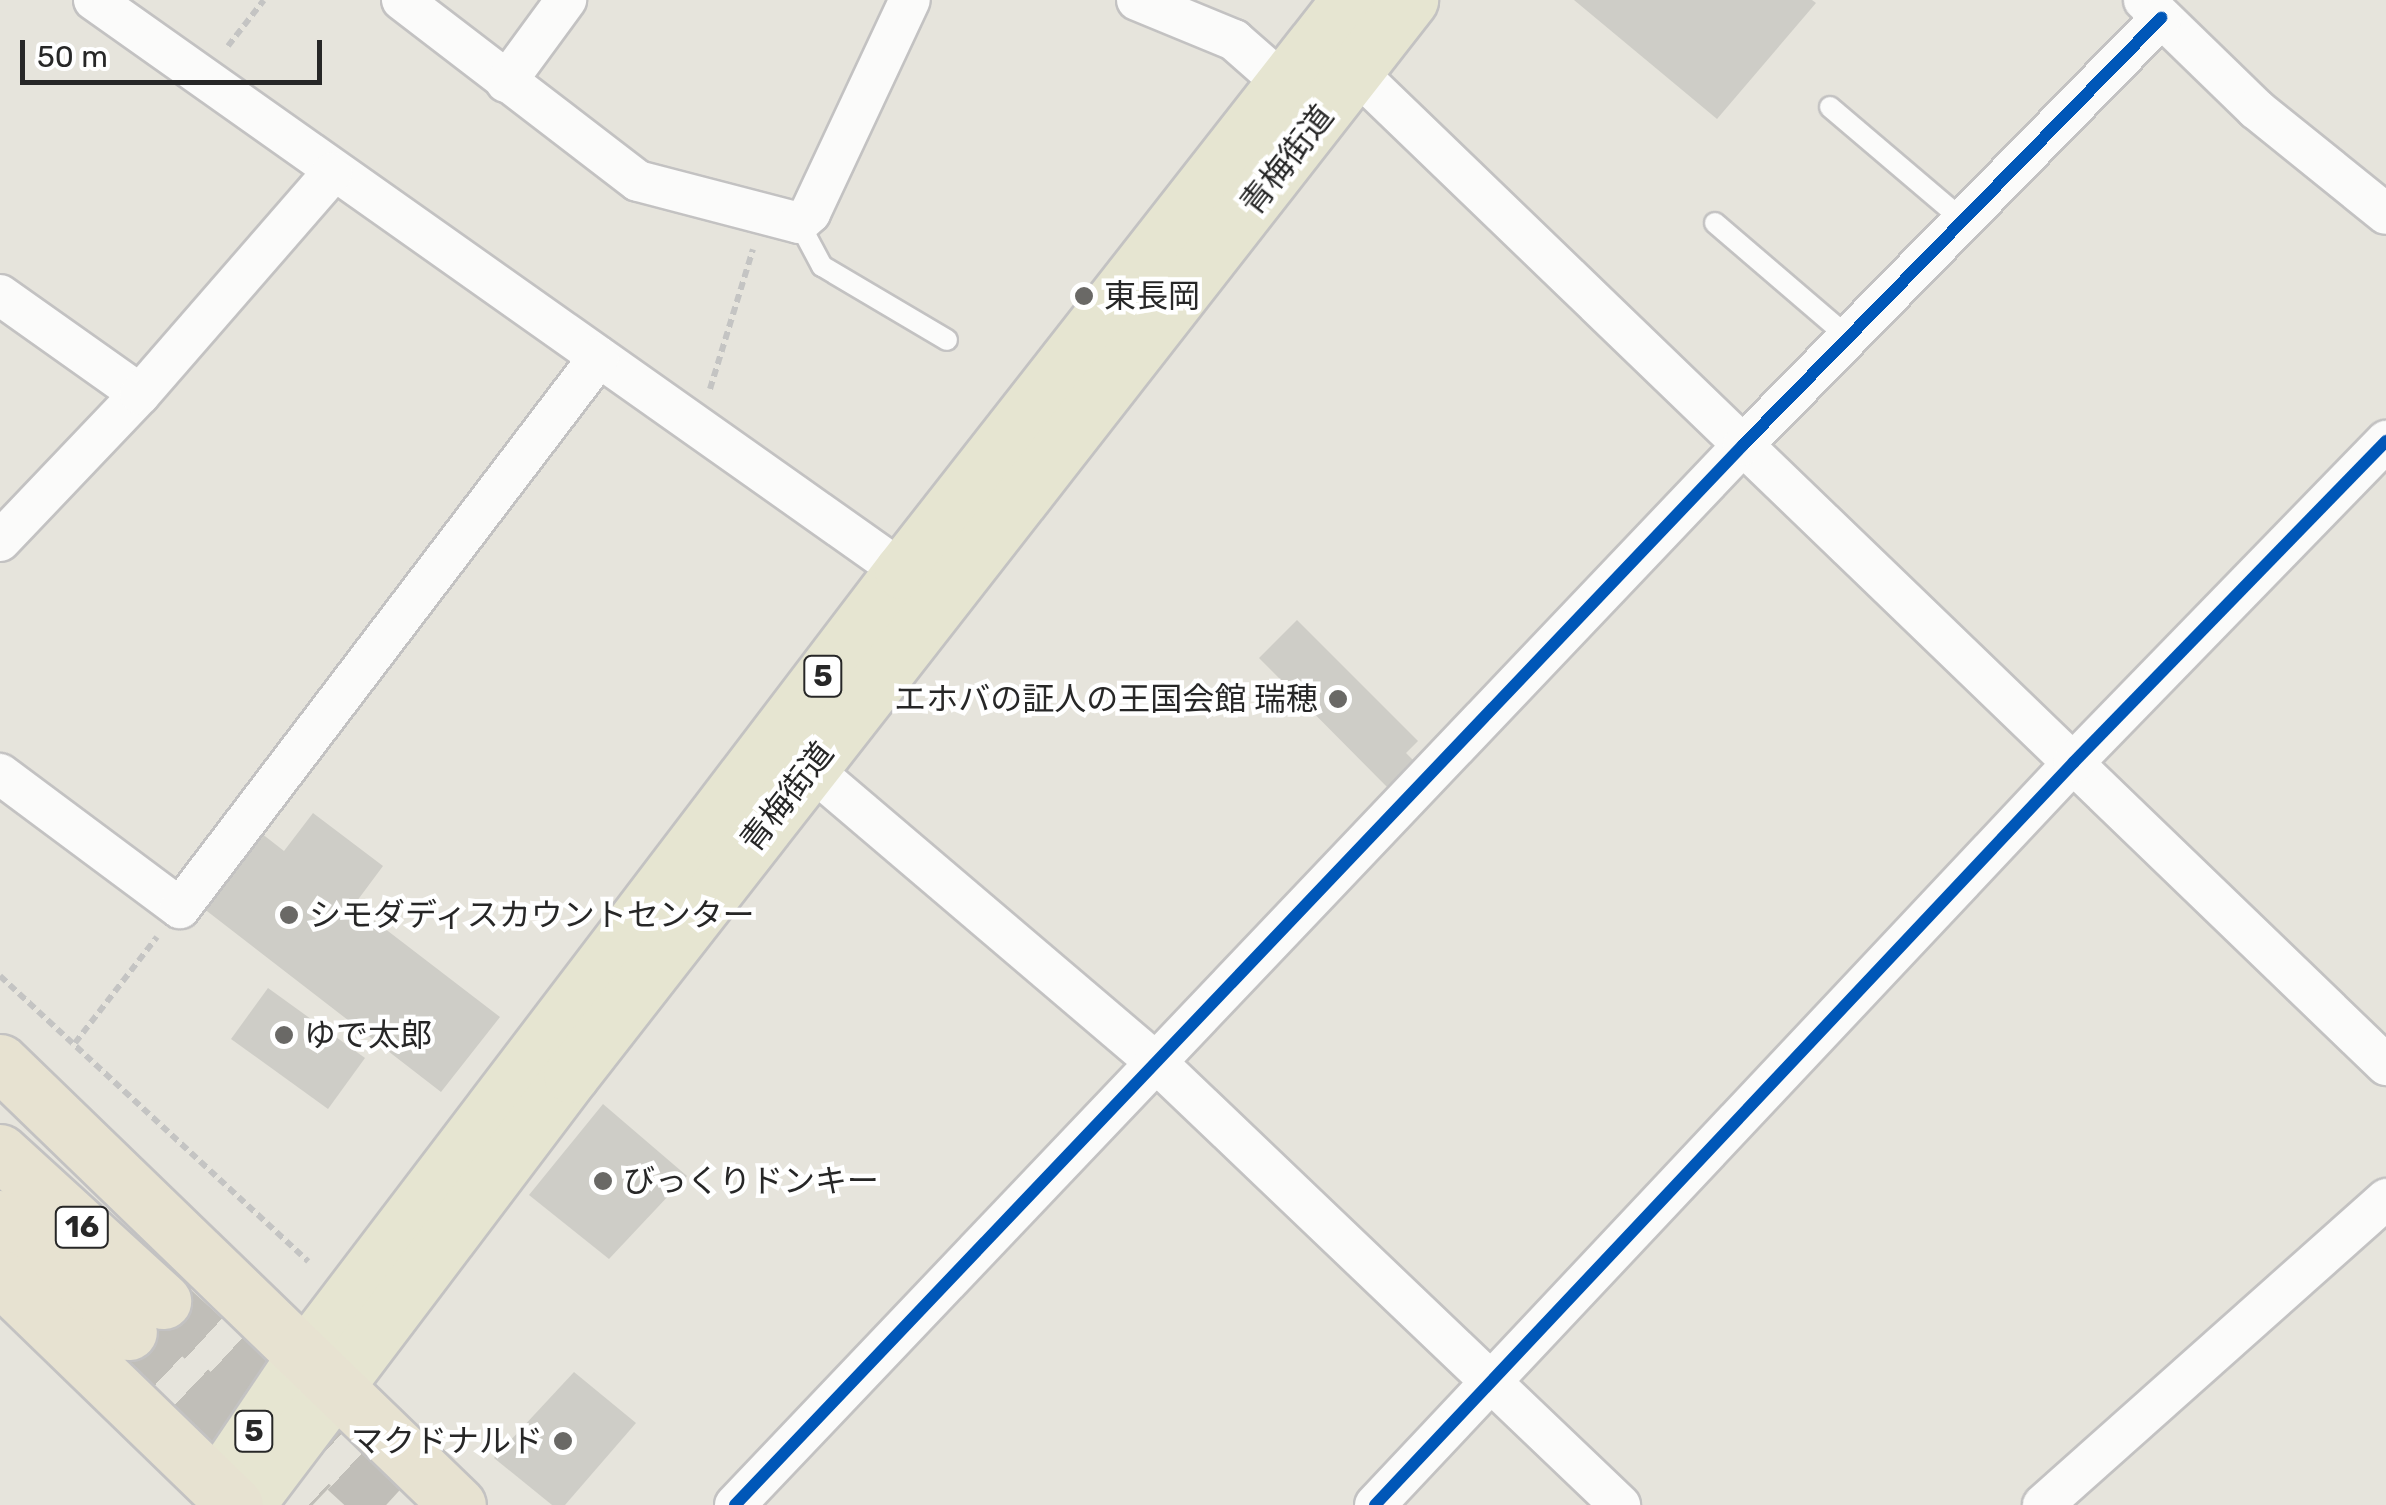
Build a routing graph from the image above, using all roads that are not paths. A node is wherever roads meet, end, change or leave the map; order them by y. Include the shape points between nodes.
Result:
1 (94, 0) edge
2 (402, 0) edge
3 (566, 0) edge
4 (910, 0) edge
5 (1349, 0) edge
6 (1410, 0) edge
7 (1155, 2) edge
8 (2152, 9) edge
9 (1356, 72) junction
10 (506, 82) junction
11 (1284, 83) junction
12 (1830, 107) dead end
13 (332, 172) junction
14 (2386, 214) edge
15 (1963, 220) junction
16 (799, 223) junction
17 (1714, 223) dead end
18 (0, 295) edge
19 (1848, 337) junction
20 (948, 340) dead end
21 (599, 358) junction
22 (140, 394) junction
23 (2386, 441) edge
24 (1743, 445) junction
25 (0, 542) edge
26 (902, 571) junction
27 (2074, 762) junction
28 (810, 768) junction
29 (0, 774) edge
30 (0, 1062) edge
31 (1158, 1064) junction
32 (2386, 1065) edge
33 (0, 1152) edge
34 (2386, 1199) edge
35 (0, 1218) edge
36 (0, 1277) edge
37 (319, 1370) junction
38 (1492, 1383) junction
39 (225, 1500) edge
40 (458, 1505) edge
41 (735, 1505) edge
42 (1375, 1505) edge
43 (1620, 1505) edge
44 (2043, 1505) edge

1 - 13 street
2 - 10 street
3 - 10 street
4 - 16 street via 810,213
5 - 11 main road, 青梅街道 / 5
6 - 9 main road, 青梅街道 / 5
7 - 11 street via 1234,40
8 - 14 street via 2256,109
8 - 15 street
9 - 24 street
9 - 28 main road, 青梅街道 / 5
10 - 16 street via 638,182
11 - 26 main road, 青梅街道 / 5
12 - 15 lane
13 - 21 street
13 - 22 street
15 - 19 street
16 - 20 lane via 822,266
17 - 19 lane
18 - 22 street
19 - 24 street
21 - 26 street
21 - 29 street via 180,908
22 - 25 street
23 - 27 street
24 - 27 street
24 - 31 street
26 - 37 main road, 青梅街道 / 5
27 - 32 street
27 - 38 street
28 - 31 street
28 - 37 main road, 青梅街道 / 5
30 - 37 highway
31 - 38 street
31 - 41 street
33 - 35 highway, 16 via 146,1317
34 - 44 street
36 - 39 highway
37 - 39 main road, 青梅街道 / 5
37 - 40 highway
38 - 42 street
38 - 43 street

